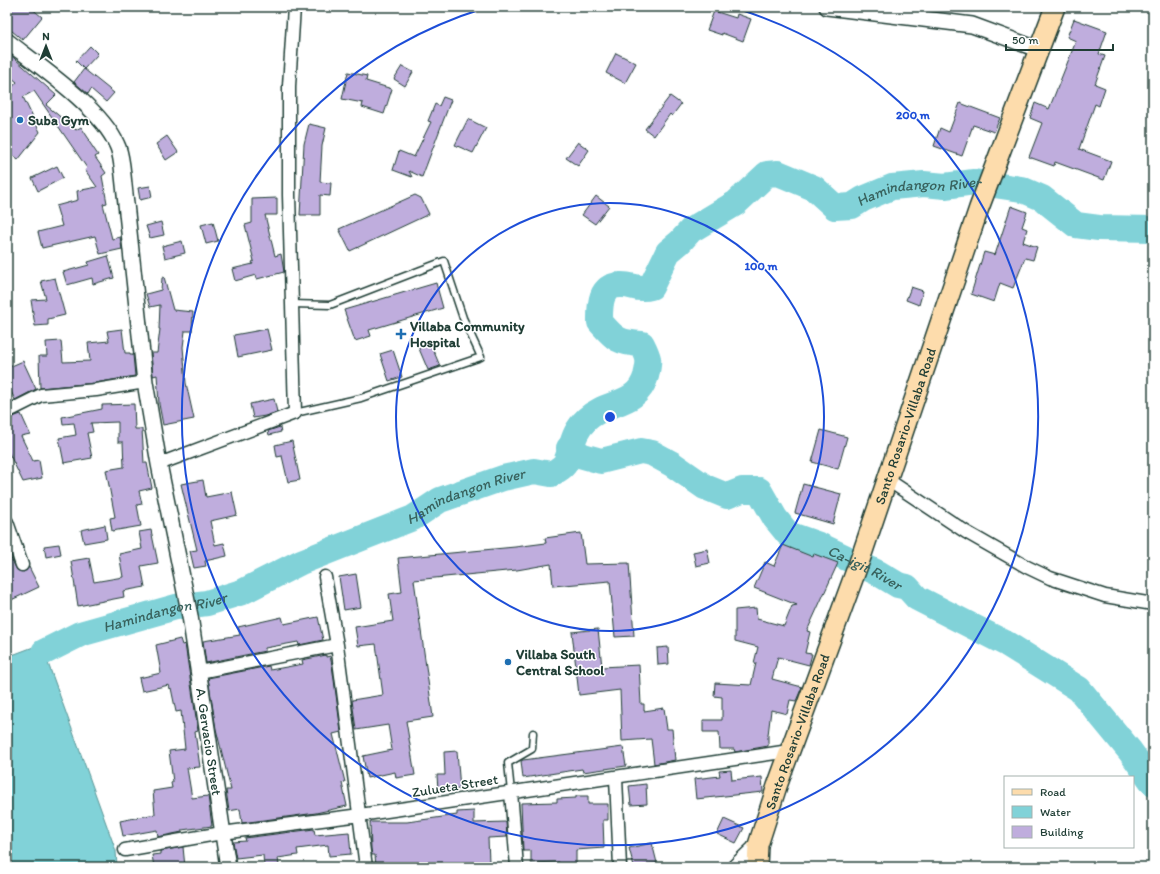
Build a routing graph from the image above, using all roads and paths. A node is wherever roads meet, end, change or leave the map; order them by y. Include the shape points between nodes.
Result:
1 (294, 7) edge
2 (828, 7) edge
3 (1055, 7) edge
4 (7, 40) edge
5 (1040, 50) junction
6 (292, 304) junction
7 (145, 382) junction
8 (7, 412) edge
9 (296, 413) junction
10 (159, 464) junction
11 (888, 480) junction
12 (7, 522) edge
13 (22, 565) dead end
14 (325, 577) dead end
15 (1153, 604) edge
16 (337, 645) junction
17 (199, 672) junction
18 (532, 733) dead end
19 (790, 751) junction
20 (616, 778) junction
21 (511, 792) junction
22 (360, 815) junction
23 (222, 833) junction
24 (758, 846) junction
25 (124, 850) dead end
26 (228, 867) edge
27 (366, 867) edge
28 (517, 867) edge
29 (620, 867) edge
30 (734, 867) edge
31 (757, 867) edge

1 - 6 street via 289,86
2 - 5 street via 972,25
3 - 5 main road, Santo Rosario-Villaba Road
4 - 7 street, A. Gervacio Street via 88,106 108,128 117,145 122,166
5 - 11 main road, Santo Rosario-Villaba Road via 979,208
6 - 9 street
6 - 9 lane via 330,305 444,261 463,318 481,357 361,398
7 - 8 street via 41,395
7 - 10 street, A. Gervacio Street
9 - 10 street
10 - 17 street, A. Gervacio Street via 184,580
11 - 15 street via 966,532 1028,568 1105,596
11 - 19 main road, Santo Rosario-Villaba Road
12 - 13 street
14 - 16 street
16 - 17 street
16 - 22 street
17 - 23 street, A. Gervacio Street
18 - 21 lane via 532,749 508,763
19 - 20 street, Zulueta Street
19 - 24 main road, Santo Rosario-Villaba Road
20 - 21 street, Zulueta Street
20 - 29 street
21 - 22 street, Zulueta Street
21 - 28 street
22 - 23 street, Zulueta Street
22 - 27 street
23 - 25 street, Zulueta Street
23 - 26 street, A. Gervacio Street
24 - 30 street
24 - 31 main road, Santo Rosario-Villaba Road

